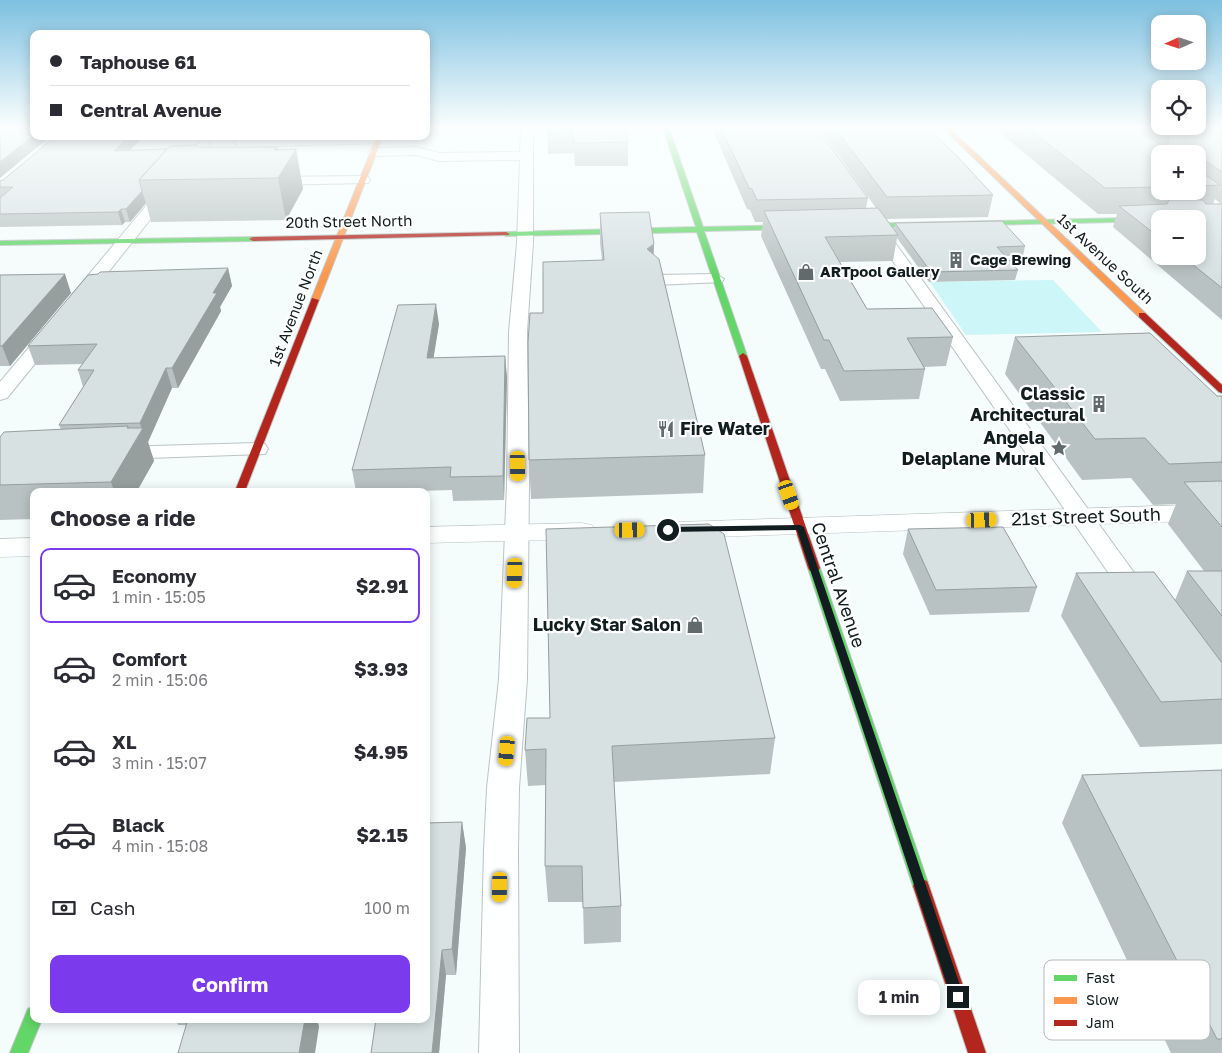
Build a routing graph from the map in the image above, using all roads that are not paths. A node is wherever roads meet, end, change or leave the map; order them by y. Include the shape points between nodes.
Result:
1 (177, 177) edge
2 (261, 177) edge
3 (364, 177) edge
4 (526, 177) edge
5 (682, 177) edge
6 (996, 177) edge
7 (363, 180) junction
8 (1220, 212) edge
9 (870, 217) junction
10 (1042, 221) junction
11 (837, 226) edge
12 (808, 227) edge
13 (700, 230) junction
14 (525, 233) junction
15 (340, 238) junction
16 (124, 241) junction
17 (0, 243) edge
18 (716, 279) junction
19 (656, 280) edge
20 (1221, 388) edge
21 (0, 394) edge
22 (257, 449) junction
23 (99, 453) edge
24 (241, 488) edge
25 (1222, 512) edge
26 (1082, 517) junction
27 (800, 527) junction
28 (656, 530) edge
29 (606, 531) edge
30 (516, 532) junction
31 (430, 535) edge
32 (30, 546) edge
33 (0, 548) edge
34 (1149, 611) edge
35 (31, 1023) edge
36 (19, 1053) edge
37 (498, 1053) edge
38 (977, 1053) edge

1 - 16 lane
2 - 7 lane via 258,181
3 - 7 street, 1st Avenue North
4 - 14 lane
5 - 13 street, Central Avenue
6 - 10 street, 1st Avenue South
7 - 15 street, 1st Avenue North
8 - 10 street
9 - 10 street
9 - 11 street
9 - 26 lane
10 - 20 street, 1st Avenue South
12 - 13 street, 20th Street North
13 - 14 street, 20th Street North via 554,238
13 - 18 street, Central Avenue
14 - 15 street, 20th Street North
14 - 30 lane via 518,332
15 - 16 street, 20th Street North
15 - 22 street, 1st Avenue North
16 - 17 street, 20th Street North
16 - 21 lane
18 - 19 lane
18 - 27 street, Central Avenue
22 - 23 lane
22 - 24 street, 1st Avenue North
25 - 26 street, 21st Street South
26 - 27 street, 21st Street South
26 - 34 lane
27 - 28 street, 21st Street South
27 - 38 street, Central Avenue
29 - 30 street
30 - 31 street
30 - 37 lane via 513,678 501,841
32 - 33 street
35 - 36 street

